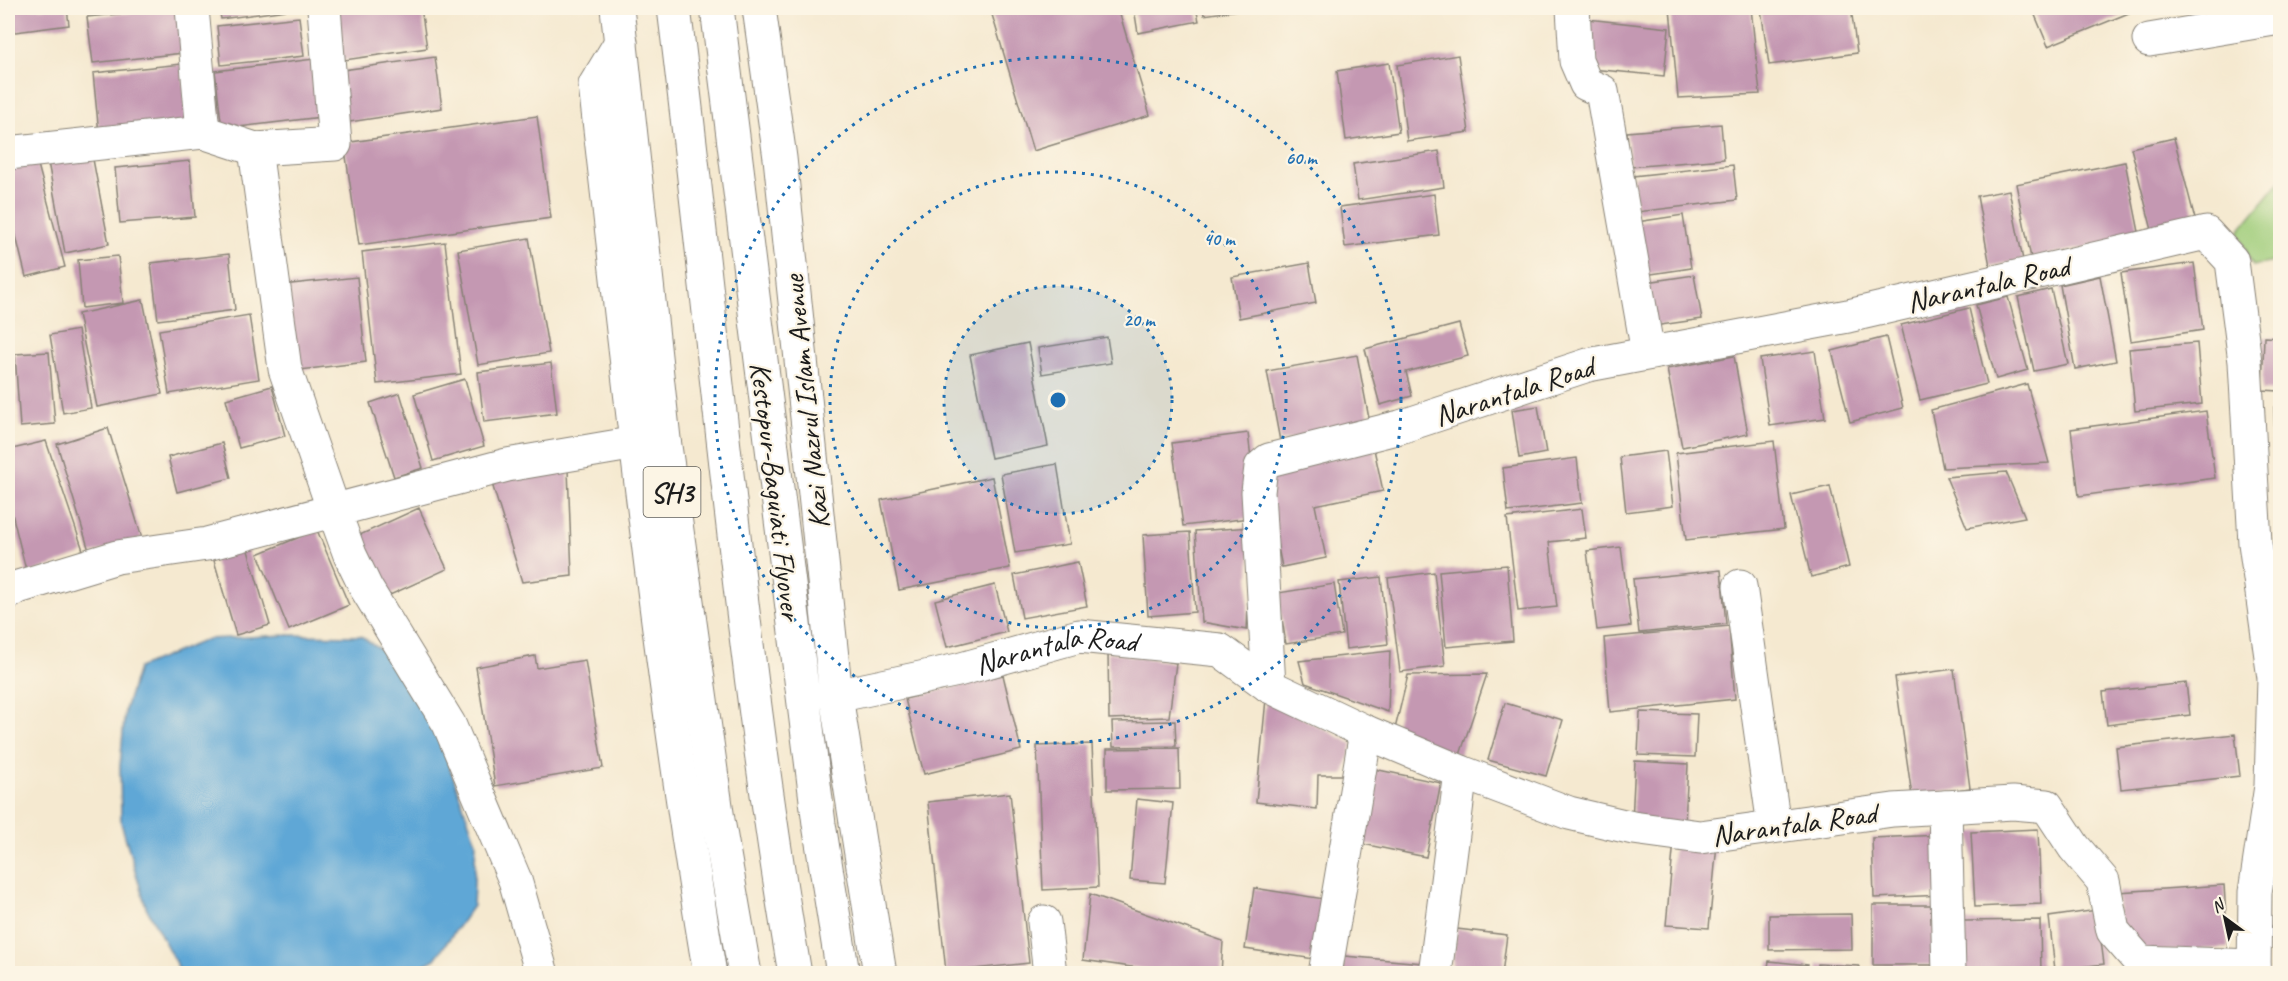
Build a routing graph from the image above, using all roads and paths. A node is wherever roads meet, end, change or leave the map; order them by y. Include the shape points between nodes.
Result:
1 (192, 8) edge
2 (324, 8) edge
3 (617, 8) edge
4 (675, 8) edge
5 (717, 8) edge
6 (759, 8) edge
7 (1573, 8) edge
8 (2280, 18) edge
9 (2149, 40) dead end
10 (621, 42) junction
11 (203, 132) junction
12 (255, 149) junction
13 (8, 153) edge
14 (1648, 353) junction
15 (636, 443) junction
16 (2266, 500) edge
17 (334, 512) junction
18 (1740, 586) dead end
19 (8, 593) edge
20 (1269, 686) junction
21 (836, 696) junction
22 (1366, 732) junction
23 (1461, 772) junction
24 (2276, 785) edge
25 (1945, 807) junction
26 (1774, 826) junction
27 (1044, 922) dead end
28 (1436, 966) dead end
29 (1326, 968) dead end
30 (2254, 970) edge
31 (542, 974) edge
32 (710, 974) edge
33 (745, 974) edge
34 (795, 974) edge
35 (843, 974) edge
36 (880, 974) edge
37 (1050, 974) edge
38 (1949, 974) edge

1 - 11 street
2 - 12 street via 335,144
3 - 10 street, SH3
4 - 34 street, Kestopur-Baguiati Flyover via 760,740
5 - 35 street, Kestopur-Baguiati Flyover via 799,671
6 - 21 street, Kazi Nazrul Islam Avenue via 780,158
7 - 14 street via 1576,61 1586,84 1602,91
8 - 9 street
10 - 15 street via 595,85
10 - 33 street, SH3 via 664,439 718,820
11 - 12 street
11 - 13 street
12 - 17 street via 285,369
14 - 16 street, Narantala Road via 1848,316 2206,233 2232,261
14 - 20 street, Narantala Road via 1588,365 1400,427 1269,460 1261,467 1258,492
15 - 17 street via 507,465
15 - 32 street
16 - 24 street, Narantala Road via 2255,543 2274,678
17 - 19 street via 207,544 117,557
17 - 31 street via 366,588 448,724 515,880
18 - 26 street
20 - 21 street, Narantala Road via 1220,650 1079,636 957,670
20 - 22 street, Narantala Road
21 - 36 street, Kazi Nazrul Islam Avenue
22 - 23 street, Narantala Road
22 - 29 street
23 - 26 street, Narantala Road via 1569,813 1633,828 1700,837
23 - 28 street
24 - 30 street, Narantala Road via 2255,892
25 - 26 street, Narantala Road
25 - 30 street, Narantala Road via 2013,803 2047,806 2074,847 2103,880 2114,931 2140,962
25 - 38 street
27 - 37 street

